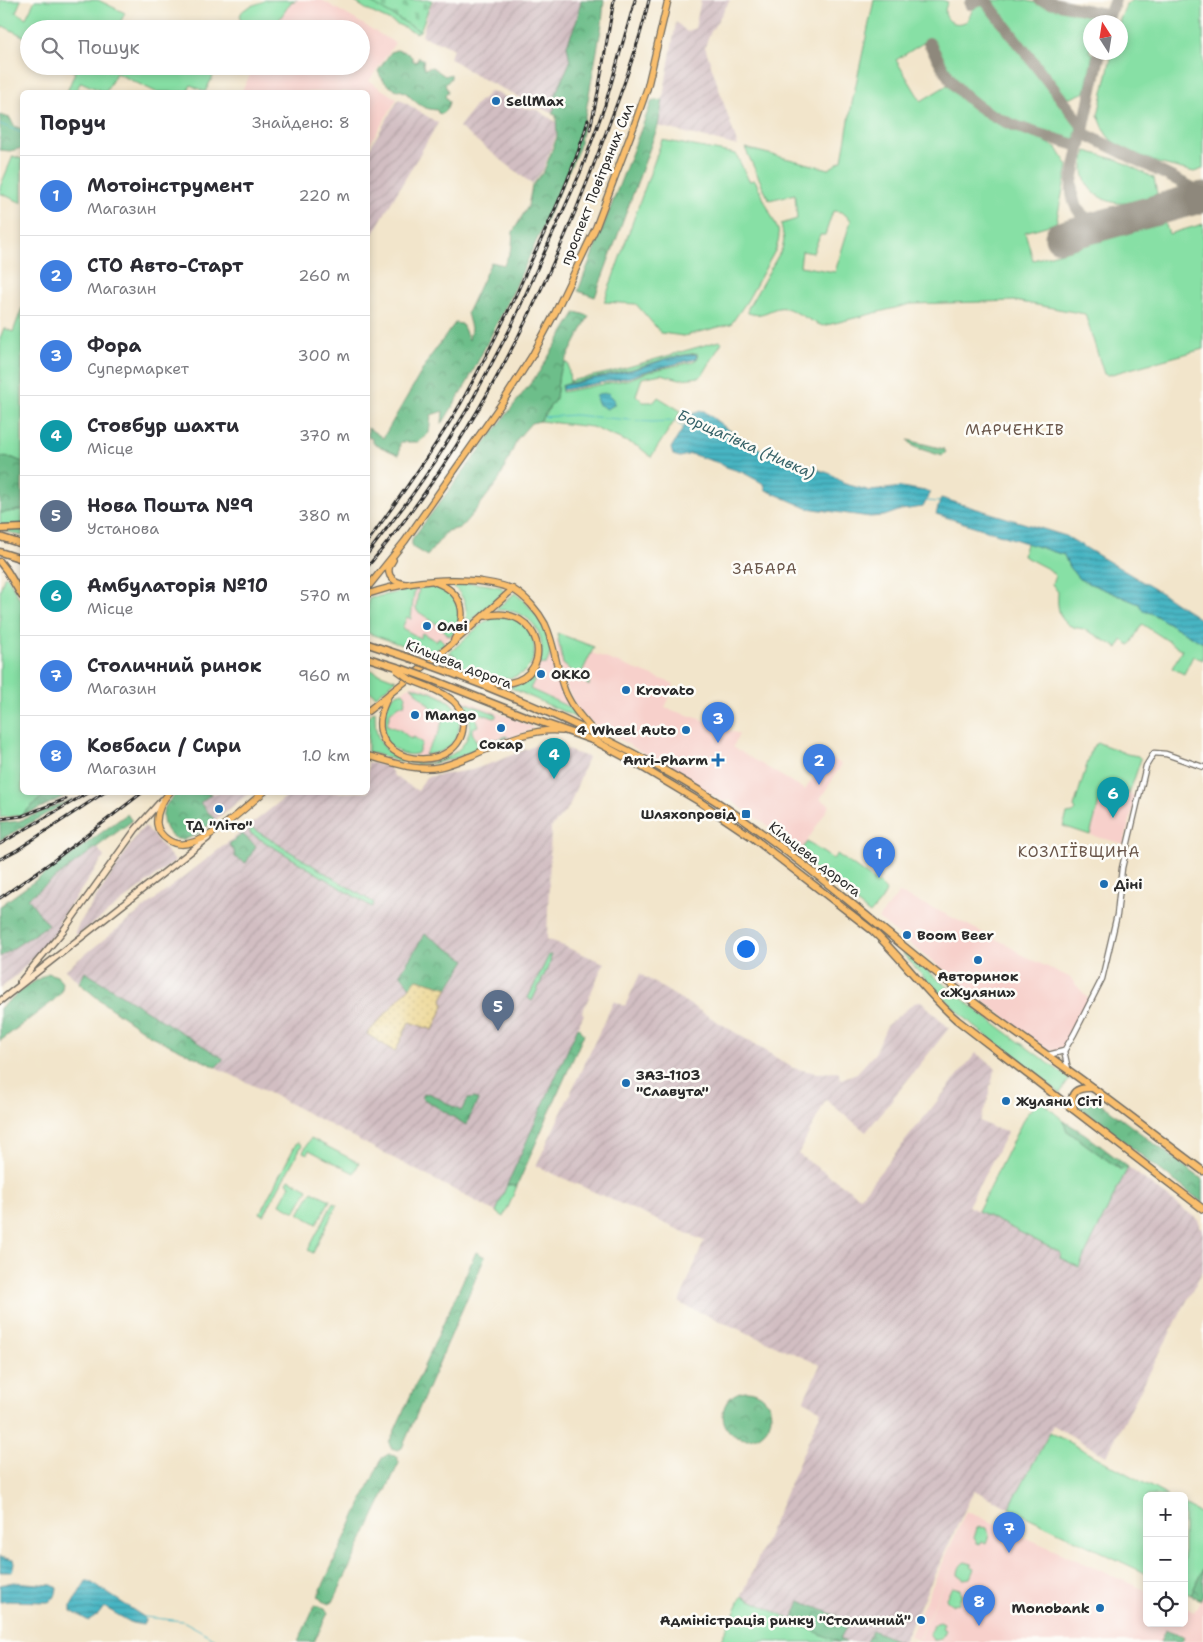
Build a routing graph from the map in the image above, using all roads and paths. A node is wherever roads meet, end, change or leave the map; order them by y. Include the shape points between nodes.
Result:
1 (668, 0) edge
2 (20, 528) edge
3 (0, 529) edge
4 (0, 538) edge
5 (405, 541) junction
6 (20, 543) edge
7 (0, 552) edge
8 (20, 558) edge
9 (0, 562) edge
10 (432, 580) junction
11 (406, 584) junction
12 (370, 585) edge
13 (513, 589) junction
14 (20, 592) edge
15 (370, 593) edge
16 (484, 616) junction
17 (452, 644) junction
18 (370, 645) edge
19 (370, 659) edge
20 (398, 669) junction
21 (471, 680) junction
22 (389, 694) junction
23 (370, 709) edge
24 (573, 732) junction
25 (595, 733) junction
26 (370, 757) edge
27 (1203, 767) edge
28 (167, 795) edge
29 (167, 795) edge
30 (260, 795) edge
31 (212, 835) junction
32 (52, 944) junction
33 (62, 953) junction
34 (13, 990) junction
35 (0, 1001) edge
36 (1064, 1050) junction
37 (1048, 1055) junction
38 (1068, 1070) junction
39 (1094, 1088) junction
40 (1074, 1110) junction
41 (1203, 1171) edge
42 (1203, 1210) edge

1 - 5 main road, проспект Повітряних Сил via 647,89 634,126 596,227 562,298 532,356 504,400
2 - 3 highway
4 - 6 highway
5 - 11 main road via 388,570 392,579
5 - 12 main road, проспект Повітряних Сил
7 - 8 highway
9 - 14 highway
10 - 11 main road
10 - 13 main road via 486,582
10 - 17 main road via 449,588 461,606 459,631
11 - 15 main road
13 - 16 main road
13 - 25 main road via 545,624 566,696
16 - 17 main road
16 - 21 main road via 503,614 523,621 535,636 537,655 530,672 516,681 493,684
17 - 22 main road
18 - 21 highway, Кільцева дорога, bridge
19 - 20 highway, Кільцева дорога
20 - 22 main road, bridge via 411,680 454,699 464,725 455,747 432,758 414,759 393,750 380,731 380,719
20 - 24 highway, Кільцева дорога, bridge via 436,680
21 - 25 highway, Кільцева дорога
22 - 23 main road
24 - 26 main road via 531,733 439,767 424,769
24 - 40 highway, Кільцева дорога via 650,771 752,837 873,931 925,989 966,1028
25 - 37 highway, Кільцева дорога via 676,777 757,830 827,882 952,985
27 - 36 street via 1154,753 1146,766 1122,868 1102,979
28 - 31 main road via 157,817 158,830 165,838 182,844
29 - 32 main road via 136,829
30 - 31 main road
31 - 33 main road
32 - 33 main road via 53,951
32 - 34 main road
33 - 34 main road
34 - 35 main road
36 - 37 street
36 - 38 street
37 - 38 highway, Кільцева дорога
38 - 39 highway, Кільцева дорога
39 - 40 highway via 1075,1091 1072,1100
39 - 41 highway, Кільцева дорога
40 - 42 highway, Кільцева дорога

